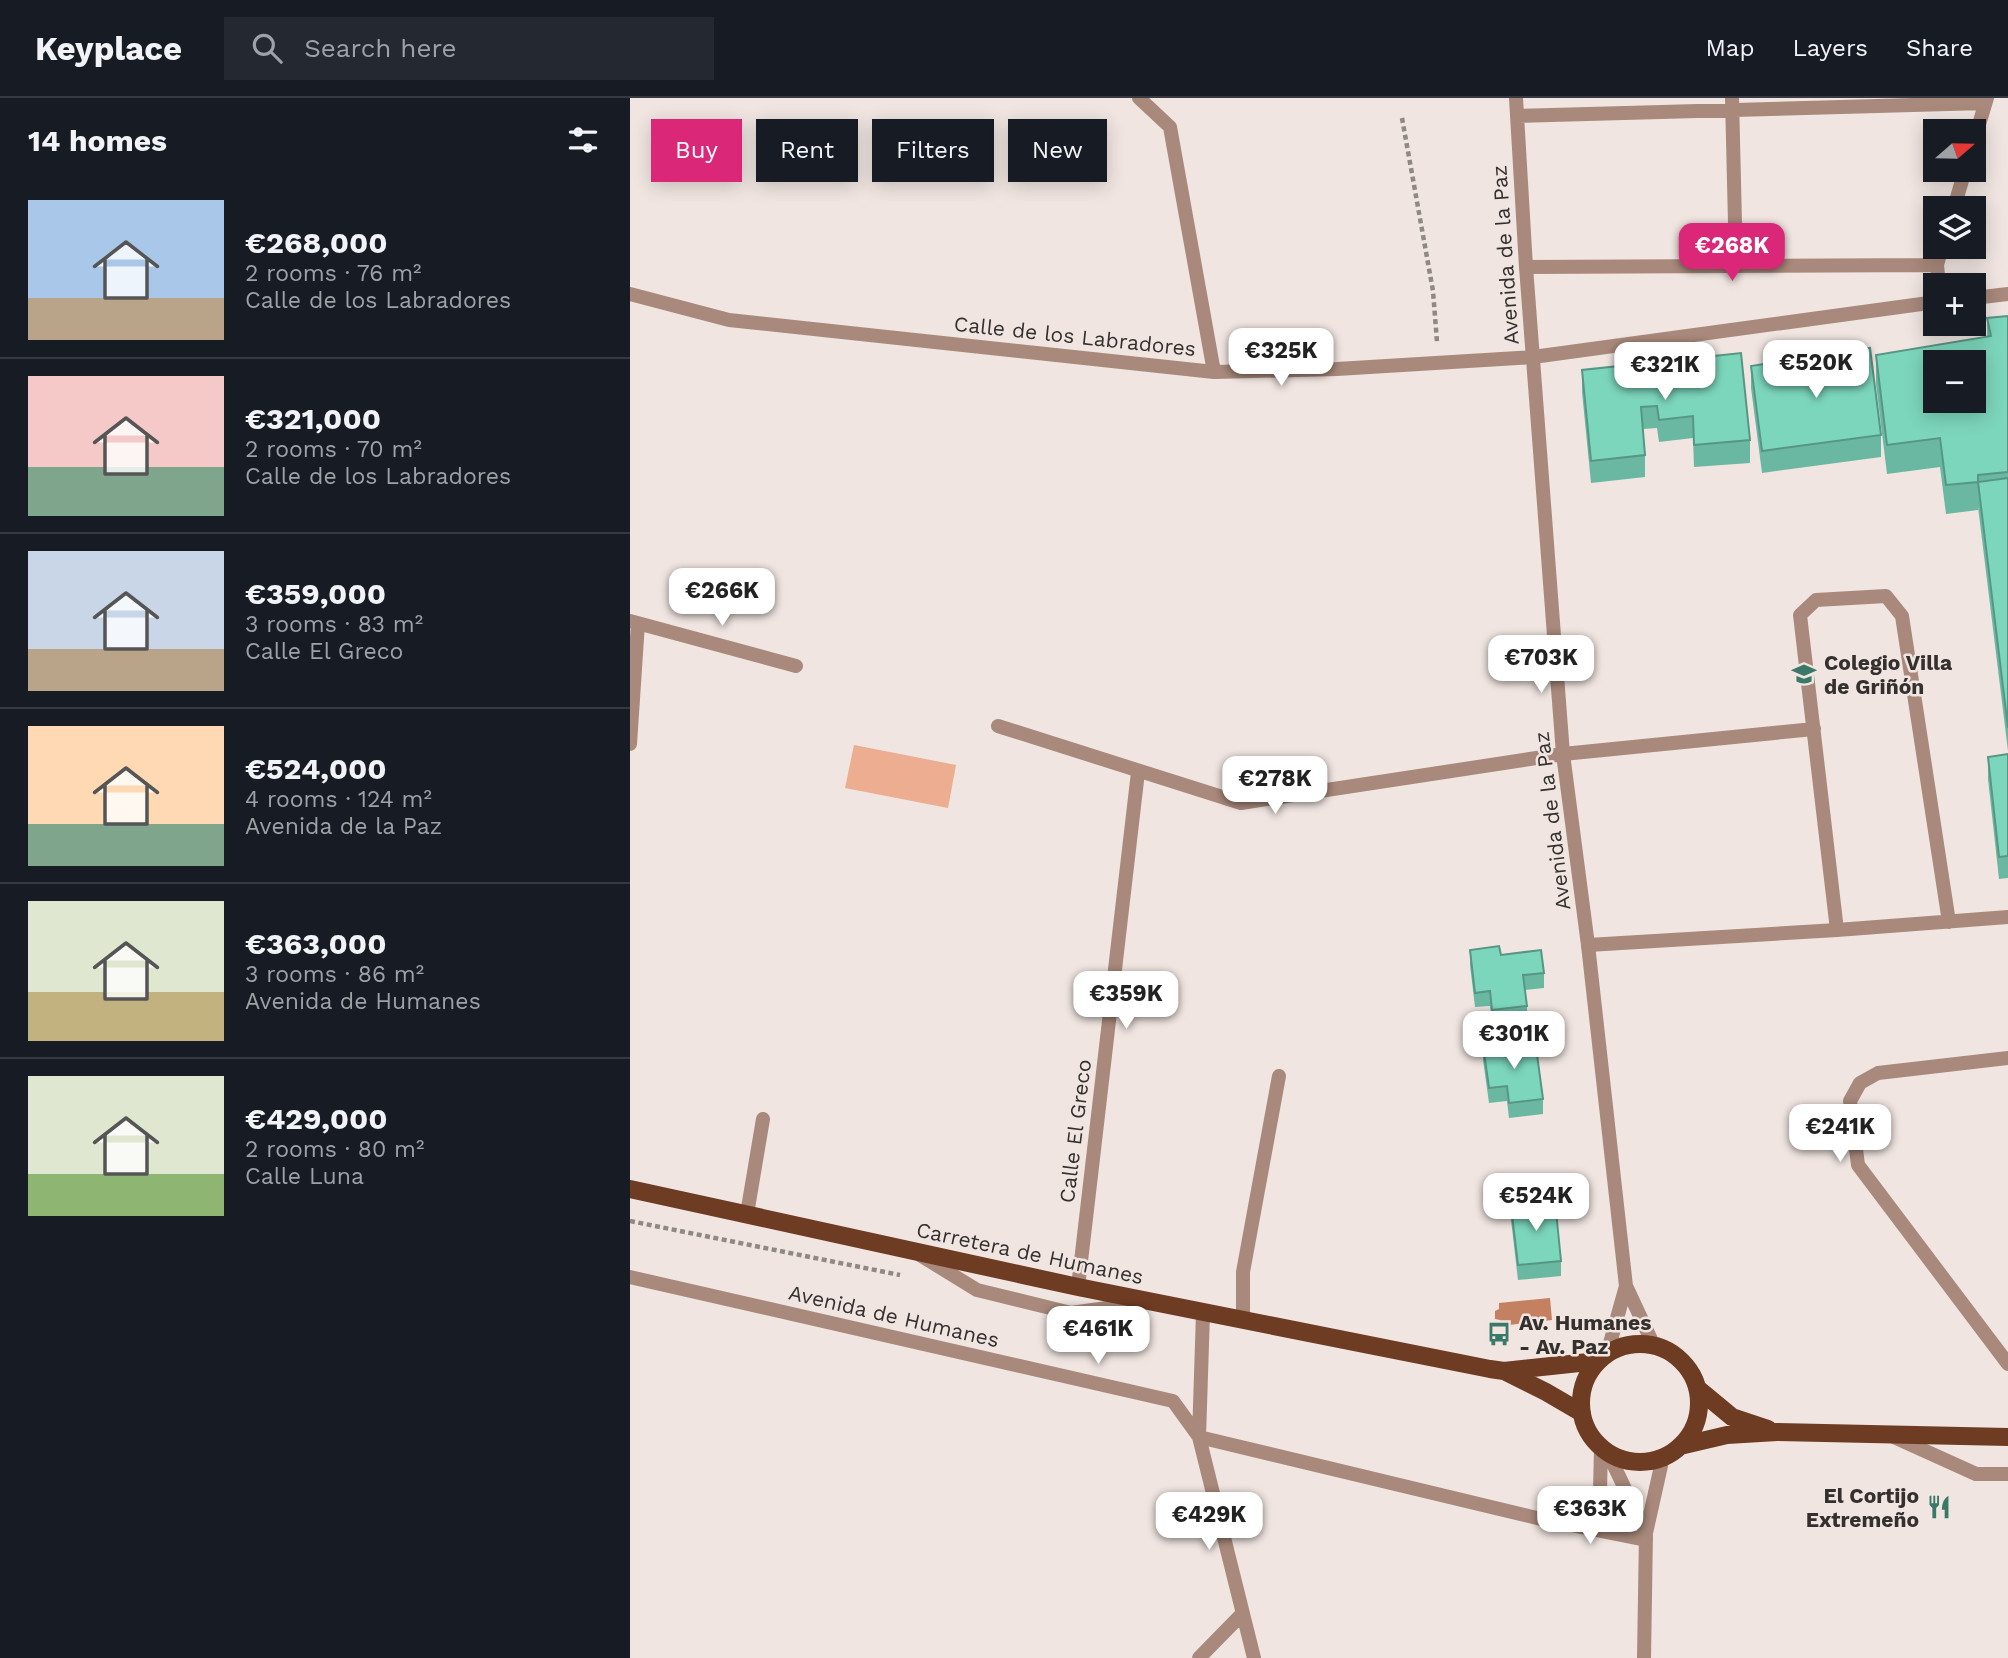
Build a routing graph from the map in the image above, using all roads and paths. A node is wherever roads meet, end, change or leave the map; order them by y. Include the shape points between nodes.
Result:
1 (1139, 98) edge
2 (1516, 98) edge
3 (1986, 100) edge
4 (1732, 104) edge
5 (1517, 116) junction
6 (1402, 118) dead end
7 (1980, 119) edge
8 (1939, 259) edge
9 (1736, 265) junction
10 (1937, 265) junction
11 (1526, 267) junction
12 (1938, 273) edge
13 (630, 294) edge
14 (2008, 294) edge
15 (1986, 297) edge
16 (1923, 304) edge
17 (1533, 357) junction
18 (1438, 363) junction
19 (1214, 372) junction
20 (634, 622) edge
21 (796, 666) dead end
22 (998, 726) dead end
23 (1814, 729) junction
24 (630, 744) edge
25 (1563, 754) junction
26 (1138, 772) junction
27 (2008, 917) edge
28 (1949, 922) junction
29 (1838, 930) junction
30 (1588, 945) junction
31 (2008, 1058) edge
32 (1279, 1076) dead end
33 (763, 1119) dead end
34 (630, 1189) edge
35 (747, 1214) junction
36 (630, 1221) edge
37 (913, 1251) junction
38 (630, 1277) edge
39 (910, 1277) dead end
40 (1626, 1286) junction
41 (1078, 1287) junction
42 (1151, 1302) junction
43 (1203, 1313) junction
44 (1243, 1320) junction
45 (1654, 1346) junction
46 (1603, 1357) junction
47 (2008, 1364) edge
48 (1504, 1371) junction
49 (1697, 1388) junction
50 (1582, 1413) junction
51 (1777, 1432) junction
52 (1887, 1434) junction
53 (1199, 1437) junction
54 (2008, 1437) edge
55 (1680, 1446) junction
56 (1605, 1450) junction
57 (1663, 1457) junction
58 (2008, 1475) edge
59 (1541, 1519) junction
60 (1646, 1537) junction
61 (1242, 1613) junction
62 (1199, 1658) edge
63 (1254, 1658) edge
64 (1644, 1658) edge

1 - 19 street via 1170,127
2 - 5 street, Avenida de la Paz
3 - 4 street
3 - 7 street
4 - 5 street
4 - 9 street
5 - 11 street, Avenida de la Paz
6 - 18 path via 1433,291
8 - 10 street
9 - 10 street
9 - 11 street
10 - 12 street
11 - 17 street, Avenida de la Paz
13 - 19 street, Calle de los Labradores via 729,320
14 - 15 street
16 - 17 street, Calle de los Labradores
17 - 18 street, Calle de los Labradores
17 - 25 street, Avenida de la Paz
18 - 19 street, Calle de los Labradores
20 - 21 street
20 - 24 street
22 - 26 street
23 - 25 street
23 - 28 street via 1800,615 1816,600 1886,596 1902,616
23 - 29 street
25 - 26 street via 1241,803
25 - 30 street, Avenida de la Paz
26 - 41 street, Calle El Greco
27 - 28 street
28 - 29 street
29 - 30 street
30 - 40 street, Avenida de la Paz
31 - 47 street via 1878,1073 1860,1083 1850,1101 1858,1165
32 - 44 street via 1243,1272
33 - 35 street
34 - 35 main road, Carretera de Humanes
35 - 37 main road, Carretera de Humanes
36 - 39 path
37 - 41 main road, Carretera de Humanes
37 - 42 street via 976,1290 1071,1313
38 - 53 street, Avenida de Humanes via 1173,1401
40 - 45 street, Avenida de la Paz
40 - 46 street, Avenida de la Paz
41 - 42 main road, Carretera de Humanes
42 - 43 main road, Carretera de Humanes
43 - 44 main road, Carretera de Humanes
43 - 53 street
44 - 48 main road, Carretera de Humanes
45 - 46 main road via 1630,1345
45 - 49 main road via 1673,1354 1688,1369
46 - 48 main road, Carretera de Humanes
46 - 50 main road via 1587,1376 1581,1394
48 - 50 main road, Carretera de Humanes
49 - 51 main road via 1732,1417
49 - 55 main road via 1696,1419
50 - 56 main road via 1588,1432
51 - 52 main road
51 - 55 main road via 1727,1435
52 - 54 main road
52 - 58 street via 1976,1474
53 - 59 street
53 - 61 street
55 - 57 main road
56 - 57 main road via 1636,1462
56 - 59 street via 1600,1491 1582,1511
56 - 60 street
57 - 60 street
59 - 60 street
60 - 64 street
61 - 62 street
61 - 63 street

